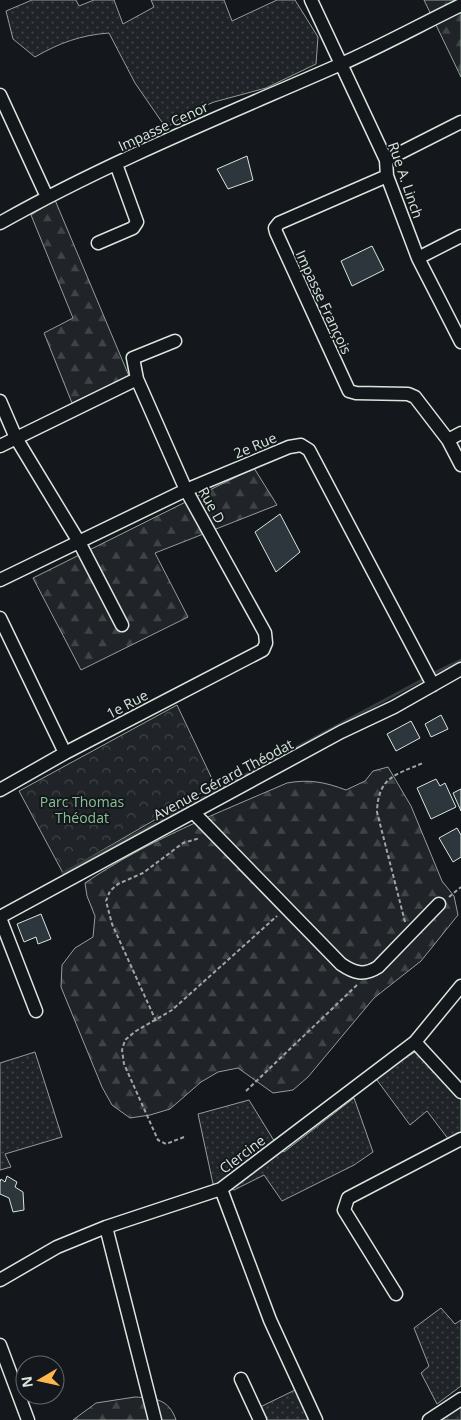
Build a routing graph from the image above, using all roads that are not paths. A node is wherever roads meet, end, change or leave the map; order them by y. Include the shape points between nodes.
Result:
1 (310, 0) edge
2 (461, 5) edge
3 (341, 64) junction
4 (0, 95) edge
5 (461, 122) edge
6 (386, 160) junction
7 (116, 164) junction
8 (387, 176) junction
9 (46, 197) junction
10 (0, 223) edge
11 (461, 236) edge
12 (98, 243) dead end
13 (418, 258) junction
14 (175, 341) dead end
15 (461, 342) edge
16 (137, 379) junction
17 (0, 401) edge
18 (461, 433) edge
19 (16, 438) junction
20 (448, 440) junction
21 (0, 446) edge
22 (461, 465) edge
23 (186, 490) junction
24 (79, 542) junction
25 (0, 580) edge
26 (0, 618) edge
27 (122, 625) dead end
28 (266, 643) joint
29 (461, 669) edge
30 (433, 685) junction
31 (65, 753) junction
32 (0, 790) edge
33 (192, 812) junction
34 (439, 904) road end
35 (0, 918) edge
36 (461, 986) edge
37 (36, 1011) dead end
38 (415, 1042) junction
39 (461, 1092) edge
40 (461, 1139) edge
41 (221, 1189) junction
42 (106, 1227) junction
43 (0, 1280) edge
44 (396, 1294) dead end
45 (0, 1345) edge
46 (241, 1379) dead end
47 (461, 1399) edge
48 (28, 1420) edge
49 (155, 1420) edge
50 (260, 1420) edge
51 (316, 1420) edge
52 (429, 1420) edge

1 - 3 street, Rue A. Linch
2 - 3 street, Impasse Cenor
3 - 6 street, Rue A. Linch
3 - 7 street, Impasse Cenor
4 - 9 street
5 - 6 street
6 - 8 street, Rue A. Linch
7 - 9 street, Impasse Cenor
7 - 12 street via 137,222 133,228
8 - 13 street, Rue A. Linch
8 - 20 street, Impasse François via 279,223 275,228 349,391 415,397
9 - 10 street, Impasse Cenor
11 - 13 street
13 - 15 street, Rue A. Linch
14 - 16 street via 133,358
16 - 19 street
16 - 23 street, Rue D
17 - 19 street
18 - 20 street
19 - 21 street
19 - 24 street
20 - 22 street
23 - 24 street, 2e Rue
23 - 28 street, Rue D via 265,634
23 - 30 street, 2e Rue via 289,447 301,445 309,450
24 - 25 street, 2e Rue
24 - 27 street
26 - 31 street
28 - 31 street, 1e Rue via 263,650
29 - 30 street, Avenue Gérard Théodat
30 - 33 street, Avenue Gérard Théodat
31 - 32 street, 1e Rue
33 - 34 street via 341,964 359,973 378,967
33 - 35 street, Avenue Gérard Théodat
35 - 37 street
36 - 38 street, Clercine
38 - 39 street
38 - 41 street, Clercine
40 - 44 street via 348,1198 344,1204 344,1210 365,1247
41 - 42 street, Clercine
41 - 51 street via 270,1320
42 - 43 street, Clercine via 57,1247
42 - 49 street
45 - 48 street
46 - 50 street
47 - 52 street

